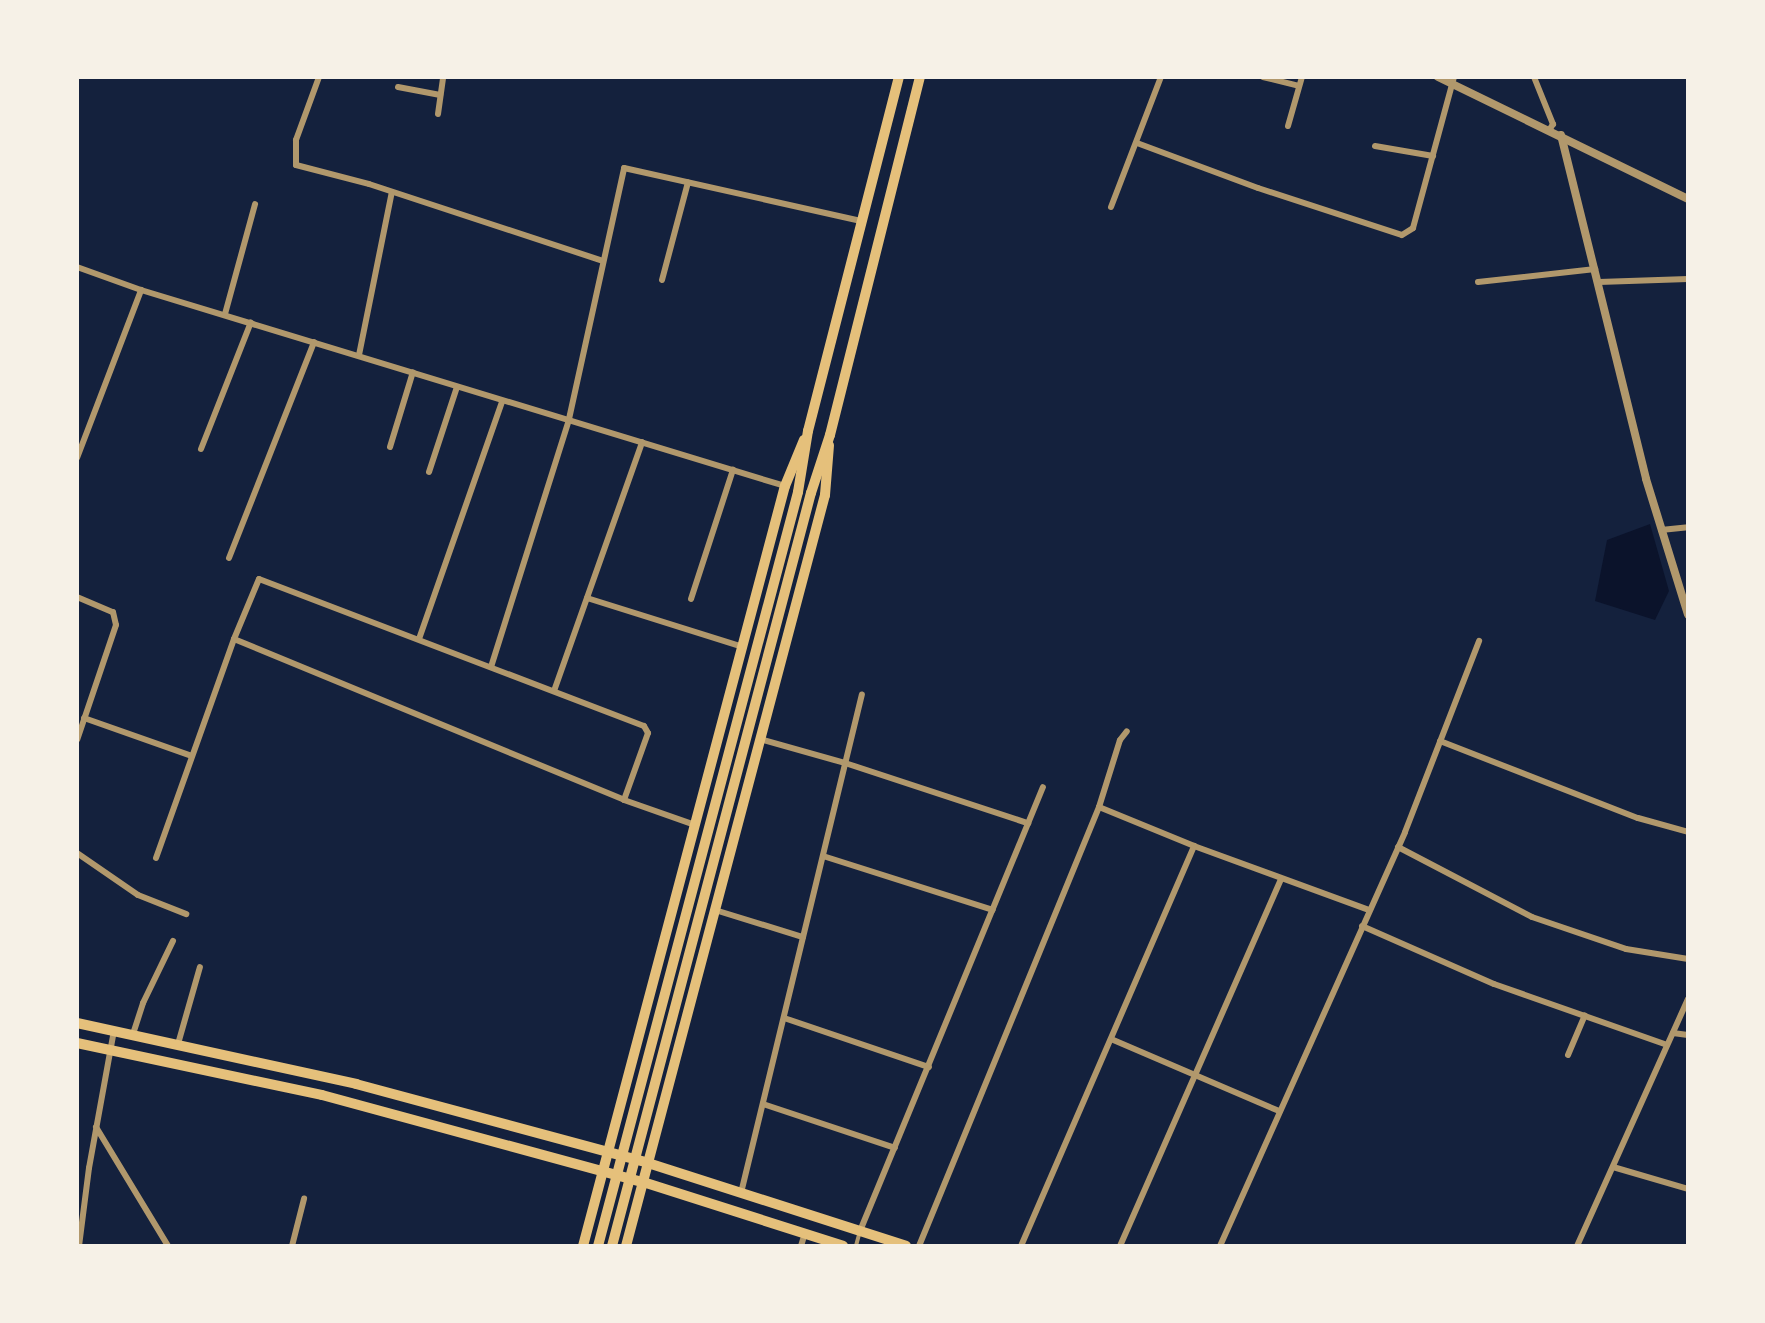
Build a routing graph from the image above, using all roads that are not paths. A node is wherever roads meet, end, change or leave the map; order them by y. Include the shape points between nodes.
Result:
1 (318, 77) edge
2 (443, 77) edge
3 (899, 77) edge
4 (920, 77) edge
5 (1161, 77) edge
6 (1263, 77) edge
7 (1302, 77) edge
8 (1438, 77) edge
9 (1534, 77) edge
10 (1453, 81) edge
11 (1299, 86) junction
12 (398, 88) dead end
13 (440, 95) junction
14 (438, 114) dead end
15 (1288, 126) dead end
16 (1550, 130) junction
17 (1561, 135) junction
18 (1137, 143) junction
19 (1375, 146) dead end
20 (1433, 156) junction
21 (688, 182) junction
22 (392, 192) junction
23 (1688, 200) edge
24 (255, 204) dead end
25 (1111, 207) dead end
26 (863, 221) junction
27 (603, 261) junction
28 (77, 267) edge
29 (1595, 269) junction
30 (1688, 279) edge
31 (662, 281) dead end
32 (1478, 282) dead end
33 (1599, 282) junction
34 (141, 290) junction
35 (225, 314) junction
36 (251, 322) junction
37 (314, 342) junction
38 (359, 355) junction
39 (413, 372) junction
40 (457, 387) junction
41 (502, 402) junction
42 (569, 419) junction
43 (808, 431) junction
44 (830, 435) junction
45 (642, 442) junction
46 (390, 447) dead end
47 (201, 449) dead end
48 (77, 458) edge
49 (733, 470) junction
50 (429, 471) dead end
51 (785, 486) junction
52 (1688, 527) edge
53 (1661, 530) junction
54 (229, 558) dead end
55 (77, 597) edge
56 (587, 598) junction
57 (691, 599) dead end
58 (1688, 615) edge
59 (234, 639) junction
60 (419, 639) junction
61 (1479, 641) dead end
62 (743, 647) junction
63 (491, 667) junction
64 (554, 691) junction
65 (862, 694) dead end
66 (85, 718) junction
67 (1127, 730) dead end
68 (760, 739) junction
69 (77, 740) edge
70 (1440, 741) junction
71 (192, 757) junction
72 (845, 763) junction
73 (1043, 787) dead end
74 (624, 800) junction
75 (1099, 807) junction
76 (1028, 823) junction
77 (695, 825) junction
78 (1688, 832) edge
79 (1194, 846) junction
80 (1398, 847) junction
81 (77, 853) edge
82 (823, 856) junction
83 (156, 858) dead end
84 (1281, 879) junction
85 (1369, 909) junction
86 (715, 910) junction
87 (993, 910) junction
88 (186, 914) dead end
89 (671, 916) junction
90 (1362, 926) junction
91 (710, 928) junction
92 (803, 937) junction
93 (173, 941) dead end
94 (1688, 959) edge
95 (200, 967) dead end
96 (1688, 999) edge
97 (1585, 1015) junction
98 (783, 1018) junction
99 (77, 1023) edge
100 (114, 1030) junction
101 (1673, 1033) junction
102 (133, 1034) junction
103 (1688, 1035) edge
104 (1111, 1039) junction
105 (77, 1043) edge
106 (178, 1044) junction
107 (1667, 1045) junction
108 (110, 1049) junction
109 (1568, 1055) dead end
110 (929, 1067) junction
111 (1195, 1075) junction
112 (763, 1104) junction
113 (1279, 1111) junction
114 (96, 1127) junction
115 (895, 1148) junction
116 (608, 1152) junction
117 (648, 1163) junction
118 (1613, 1167) junction
119 (603, 1171) junction
120 (643, 1182) junction
121 (1688, 1189) edge
122 (741, 1193) junction
123 (304, 1199) dead end
124 (860, 1231) junction
125 (805, 1233) junction
126 (79, 1246) edge
127 (168, 1246) edge
128 (292, 1246) edge
129 (583, 1246) edge
130 (598, 1246) edge
131 (612, 1246) edge
132 (626, 1246) edge
133 (801, 1246) edge
134 (843, 1246) edge
135 (856, 1246) edge
136 (906, 1246) edge
137 (919, 1246) edge
138 (1021, 1246) edge
139 (1120, 1246) edge
140 (1220, 1246) edge
141 (1577, 1246) edge

1 - 22 street via 296,140 296,165
2 - 13 street
3 - 26 main road
4 - 44 main road
5 - 18 street
6 - 11 street
7 - 11 street
8 - 10 street
9 - 16 street via 1553,124
10 - 16 street
10 - 20 street
11 - 15 street
12 - 13 street
13 - 14 street
16 - 17 street
17 - 23 street
17 - 29 street
18 - 20 street via 1402,234 1413,228
18 - 25 street
19 - 20 street
21 - 26 street
21 - 27 street via 624,168
21 - 31 street
22 - 27 street
22 - 38 street
24 - 35 street
26 - 43 main road
27 - 42 street
28 - 34 street
29 - 32 street
29 - 33 street
30 - 33 street
33 - 53 street
34 - 35 street
34 - 48 street
35 - 36 street
36 - 37 street
36 - 47 street
37 - 38 street
37 - 54 street
38 - 39 street
39 - 40 street
39 - 46 street
40 - 41 street
40 - 50 street
41 - 42 street
41 - 60 street
42 - 45 street
42 - 63 street
43 - 51 main road
43 - 130 main road via 798,492
44 - 68 main road via 825,495
44 - 131 main road
45 - 49 street
45 - 56 street
49 - 51 street
49 - 57 street
51 - 62 main road
52 - 53 street
53 - 58 street
55 - 66 street via 113,612 116,620
56 - 62 street
56 - 64 street
59 - 60 street via 256,582 263,579
59 - 71 street
59 - 74 street
60 - 63 street
61 - 70 street
62 - 77 main road
63 - 64 street
64 - 74 street via 648,729
65 - 72 street
66 - 69 street
66 - 71 street
67 - 75 street
68 - 72 street
68 - 86 main road
70 - 78 street via 1638,818
70 - 80 street
71 - 83 street
72 - 76 street
72 - 82 street
73 - 76 street
74 - 77 street
75 - 79 street
75 - 137 street
76 - 87 street
77 - 89 main road
79 - 84 street
79 - 104 street
80 - 85 street
80 - 94 street via 1532,917 1626,949
81 - 88 street via 138,895
82 - 87 street
82 - 92 street
84 - 85 street
84 - 111 street
85 - 90 street
86 - 91 main road
86 - 92 street
87 - 110 street
89 - 91 main road via 675,928 686,935 700,935
89 - 116 main road
90 - 97 street via 1494,984
90 - 113 street
91 - 117 main road
92 - 98 street
93 - 102 street
95 - 106 street
96 - 101 street
97 - 107 street
97 - 109 street
98 - 110 street
98 - 112 street
99 - 100 main road
100 - 102 main road
100 - 108 street
101 - 103 street
101 - 107 street
102 - 106 main road
104 - 111 street
104 - 138 street
105 - 108 main road
106 - 116 main road via 327,1076
107 - 118 street
108 - 114 street
108 - 119 main road via 323,1095
110 - 115 street
111 - 113 street
111 - 139 street
112 - 115 street
112 - 122 street
113 - 140 street
114 - 126 street
114 - 127 street
115 - 124 street
116 - 117 main road
116 - 119 main road
117 - 120 main road
117 - 122 main road
118 - 121 street
118 - 141 street
119 - 120 main road
119 - 129 main road
120 - 125 main road
120 - 132 main road
122 - 124 main road
123 - 128 street
124 - 135 lane
124 - 136 main road
125 - 133 street
125 - 134 main road

